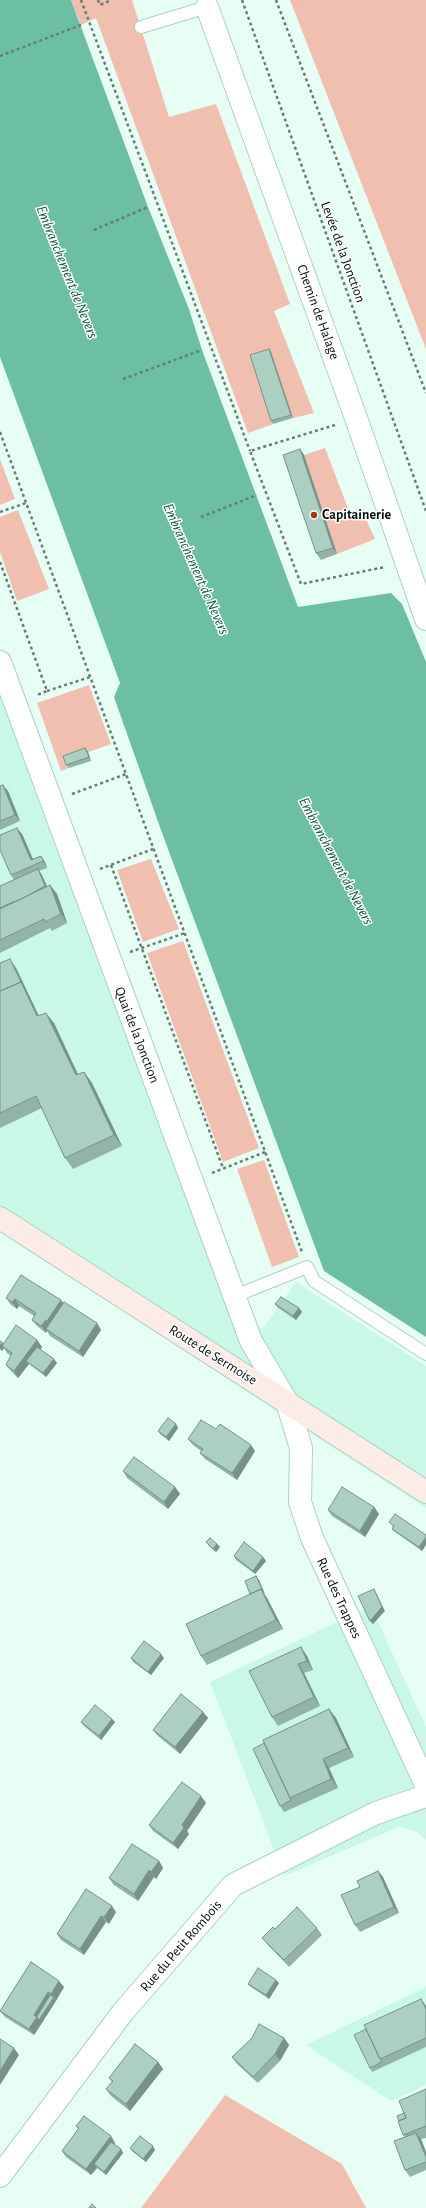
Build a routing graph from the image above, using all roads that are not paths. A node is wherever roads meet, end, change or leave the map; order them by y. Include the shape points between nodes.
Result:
1 (207, 7) joint
2 (141, 28) dead end
3 (426, 619) edge
4 (0, 662) edge
5 (0, 1218) edge
6 (235, 1296) junction
7 (426, 1354) edge
8 (287, 1402) junction
9 (426, 1492) edge
10 (426, 1785) edge
11 (426, 1796) edge
12 (0, 2176) edge

1 - 2 lane
1 - 3 street, Chemin de Halage
4 - 6 street, Quai de la Jonction
5 - 8 main road, Route de Sermoise
6 - 7 lane via 307,1267 314,1281
6 - 8 street, Quai de la Jonction via 252,1341
8 - 9 main road, Route de Sermoise
8 - 10 street, Rue des Trappes via 301,1448 300,1502 311,1538
11 - 12 street, Rue du Petit Rombois via 376,1813 233,1885 123,2012

